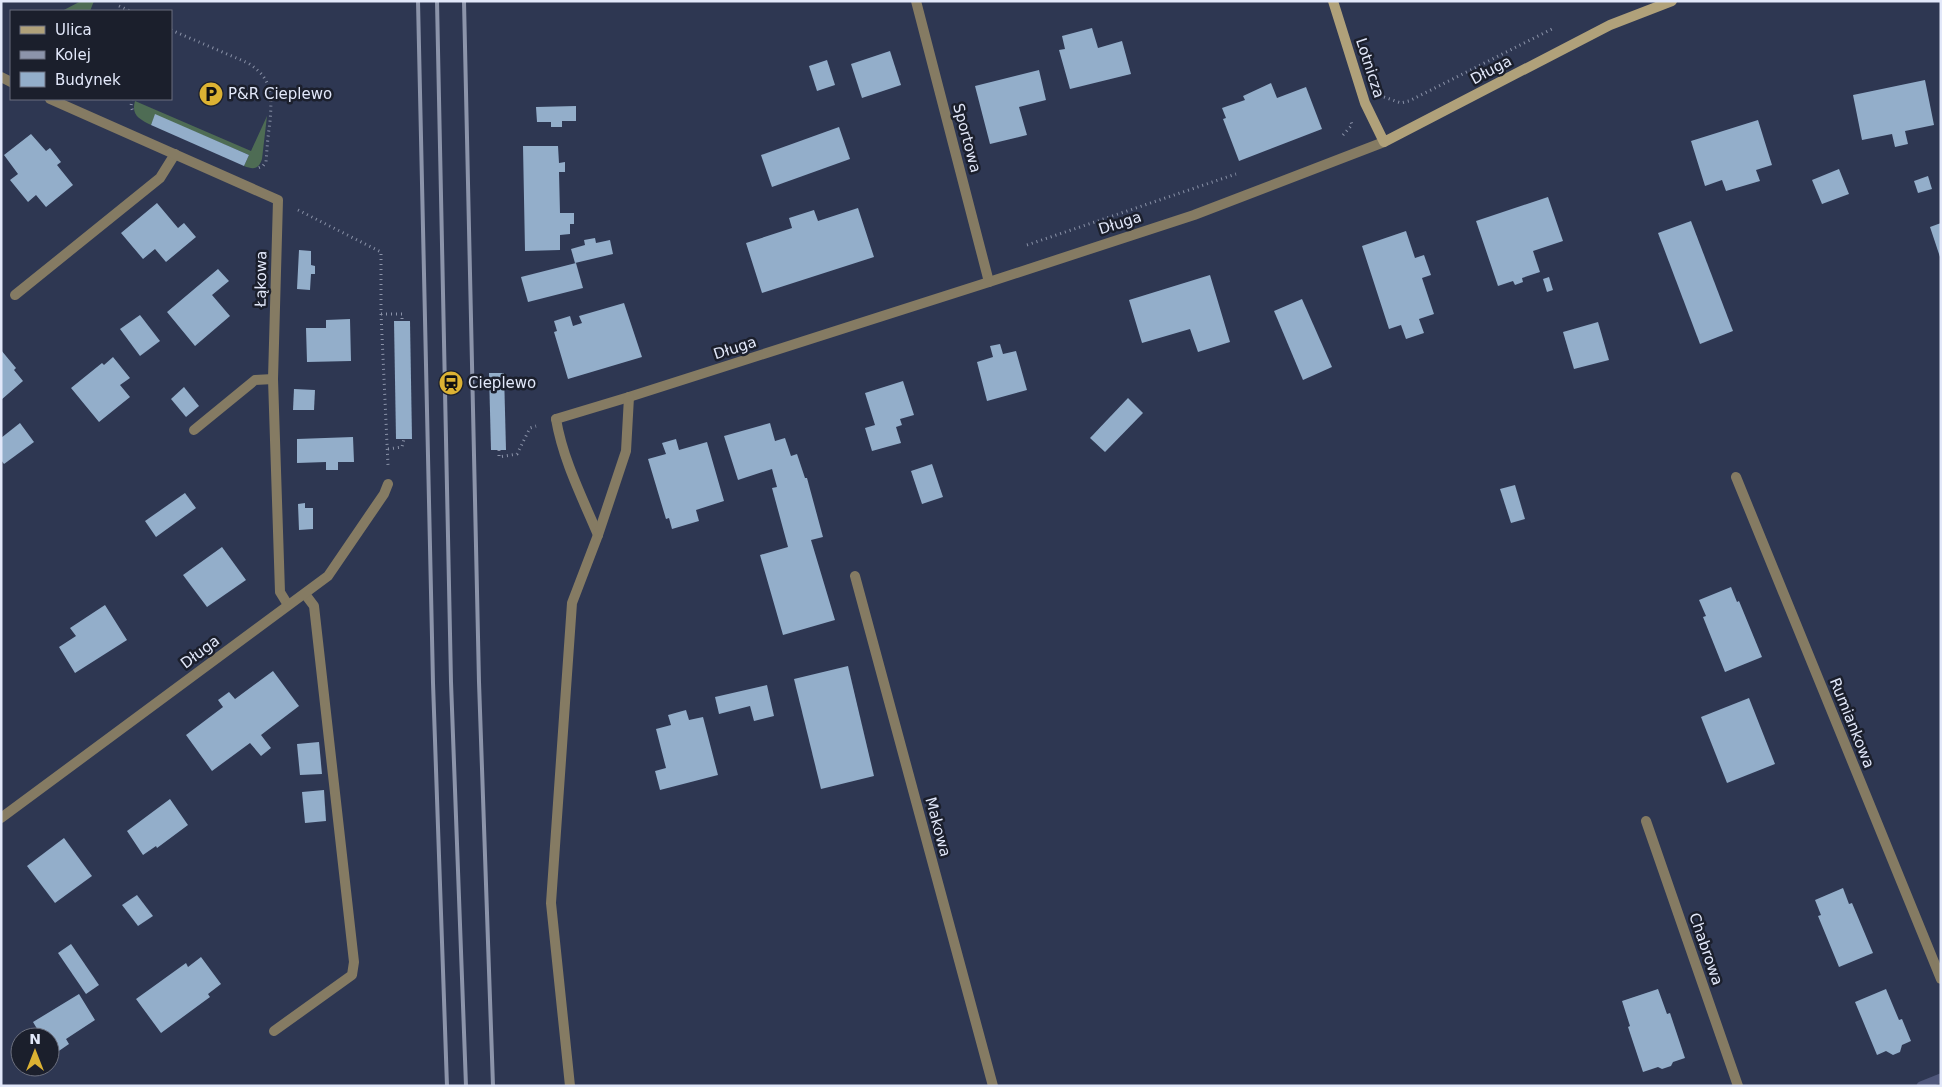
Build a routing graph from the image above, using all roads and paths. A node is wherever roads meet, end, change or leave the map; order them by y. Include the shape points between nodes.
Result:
1 (916, 1) edge
2 (1333, 1) edge
3 (1672, 1) edge
4 (118, 6) dead end
5 (128, 10) edge
6 (1560, 25) dead end
7 (172, 30) edge
8 (52, 100) edge
9 (132, 100) edge
10 (1365, 103) junction
11 (134, 114) dead end
12 (1339, 139) dead end
13 (1384, 142) junction
14 (174, 154) junction
15 (257, 168) dead end
16 (1245, 171) dead end
17 (278, 200) junction
18 (1021, 247) dead end
19 (989, 282) junction
20 (15, 295) dead end
21 (381, 314) junction
22 (402, 321) dead end
23 (273, 379) junction
24 (629, 397) junction
25 (556, 419) junction
26 (194, 430) dead end
27 (404, 438) dead end
28 (388, 449) junction
29 (499, 450) dead end
30 (1736, 478) dead end
31 (388, 484) joint
32 (598, 535) junction
33 (855, 576) dead end
34 (305, 594) junction
35 (288, 605) junction
36 (1, 818) edge
37 (1646, 821) dead end
38 (1941, 979) edge
39 (274, 1030) dead end
40 (570, 1086) edge
41 (993, 1086) edge
42 (1738, 1086) edge

1 - 19 street, Sportowa
2 - 10 street, Lotnicza
3 - 13 street, Długa via 1610,24
4 - 5 path
6 - 10 path via 1409,101 1401,103 1385,96
7 - 15 path via 248,63 264,78 272,96 266,162
8 - 14 street
9 - 11 path
10 - 12 path via 1346,110 1352,125
10 - 13 street, Lotnicza
13 - 19 street, Długa via 1194,215
14 - 17 street
14 - 20 street via 160,178
16 - 18 path
17 - 21 path via 381,252
17 - 23 street, Łąkowa
19 - 24 street, Długa
21 - 22 path via 402,314
21 - 28 path
23 - 26 street via 255,380
23 - 35 street, Łąkowa via 280,592
24 - 25 street, Długa
24 - 32 street via 626,451
25 - 29 path via 530,428 517,454 499,457
25 - 32 street via 567,464
27 - 28 path via 402,447
28 - 31 path
30 - 38 street, Rumiankowa
31 - 34 street, Długa via 328,576
32 - 40 street via 572,603 551,903
33 - 41 street, Makowa
34 - 35 street, Długa
34 - 39 street via 314,606 354,962 352,975
35 - 36 street, Długa
37 - 42 street, Chabrowa

